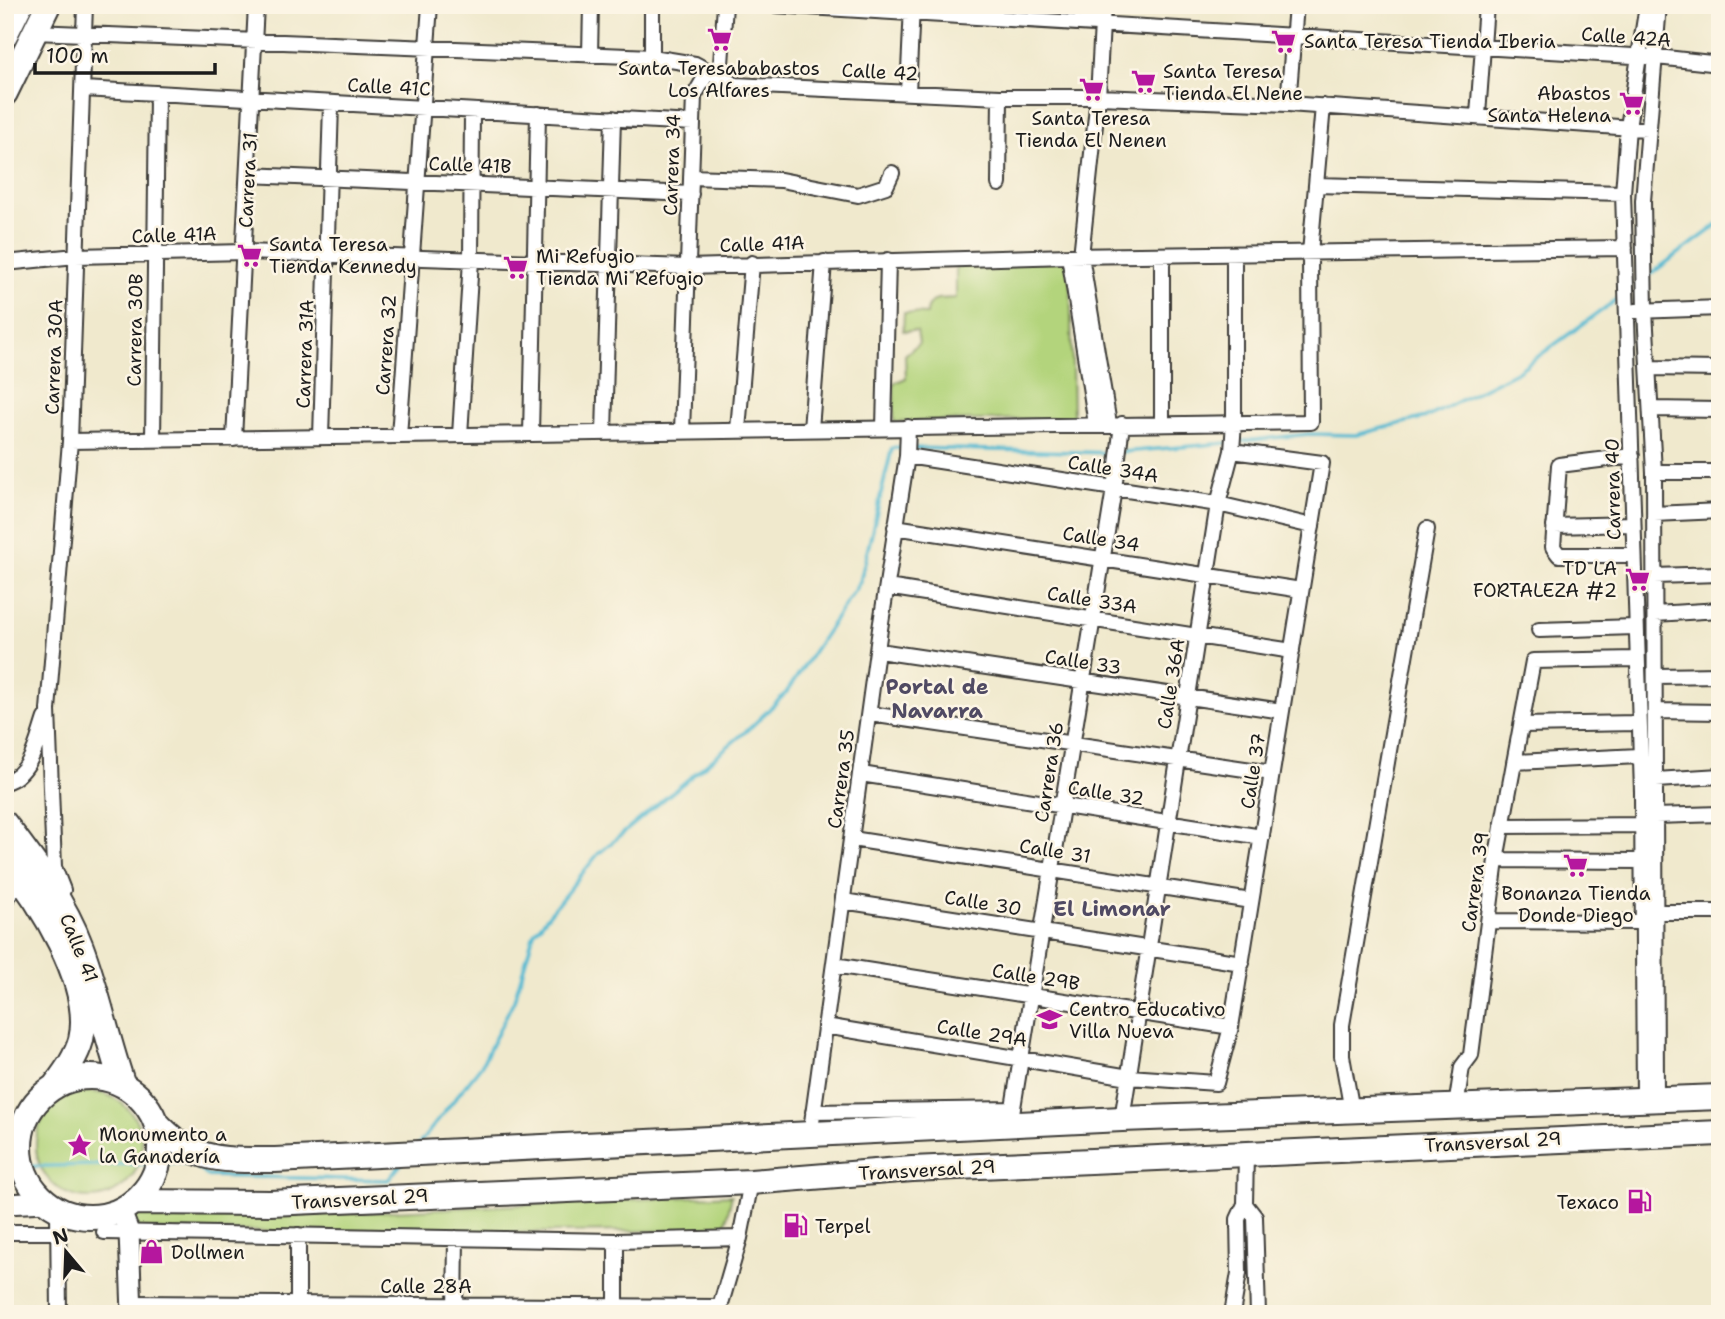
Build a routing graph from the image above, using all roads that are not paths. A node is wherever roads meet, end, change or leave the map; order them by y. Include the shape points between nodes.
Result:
1 (20, 5) edge
2 (48, 5) edge
3 (85, 5) edge
4 (256, 5) edge
5 (430, 5) edge
6 (591, 5) edge
7 (652, 5) edge
8 (724, 5) edge
9 (775, 5) edge
10 (1103, 5) edge
11 (1296, 5) edge
12 (1486, 5) edge
13 (1647, 5) edge
14 (1659, 5) edge
15 (912, 9) edge
16 (1102, 24) junction
17 (34, 32) junction
18 (82, 34) junction
19 (5, 35) edge
20 (1293, 36) junction
21 (253, 41) junction
22 (1483, 46) junction
23 (427, 48) junction
24 (590, 55) junction
25 (652, 57) junction
26 (1646, 57) junction
27 (1720, 64) edge
28 (714, 76) junction
29 (83, 89) junction
30 (908, 92) junction
31 (5, 93) edge
32 (157, 95) junction
33 (1000, 97) junction
34 (1098, 97) junction
35 (252, 100) junction
36 (331, 104) junction
37 (1288, 104) junction
38 (1323, 106) junction
39 (422, 108) junction
40 (472, 111) junction
41 (538, 114) junction
42 (1478, 115) junction
43 (613, 118) junction
44 (693, 122) junction
45 (1628, 127) junction
46 (1647, 129) junction
47 (892, 173) dead end
48 (248, 176) junction
49 (691, 177) junction
50 (329, 179) junction
51 (417, 182) junction
52 (472, 184) junction
53 (999, 184) dead end
54 (1316, 186) junction
55 (537, 187) junction
56 (612, 189) junction
57 (1623, 193) junction
58 (691, 194) junction
59 (1625, 248) junction
60 (244, 252) junction
61 (1310, 253) junction
62 (155, 254) junction
63 (1234, 254) junction
64 (327, 255) junction
65 (1162, 255) junction
66 (1075, 256) junction
67 (76, 257) junction
68 (412, 258) junction
69 (471, 260) junction
70 (888, 260) junction
71 (824, 262) junction
72 (5, 263) edge
73 (537, 263) junction
74 (752, 264) junction
75 (609, 265) junction
76 (688, 267) junction
77 (1720, 308) edge
78 (1628, 311) junction
79 (1645, 311) junction
80 (1649, 368) junction
81 (1720, 369) edge
82 (1651, 409) junction
83 (1720, 410) edge
84 (1162, 423) junction
85 (1109, 424) junction
86 (1234, 425) junction
87 (884, 428) junction
88 (908, 428) junction
89 (811, 429) junction
90 (738, 430) junction
91 (682, 431) junction
92 (604, 433) junction
93 (531, 434) junction
94 (460, 435) junction
95 (399, 436) junction
96 (321, 437) junction
97 (234, 439) junction
98 (153, 440) junction
99 (70, 441) junction
100 (1232, 448) junction
101 (907, 456) junction
102 (1632, 456) junction
103 (1654, 471) junction
104 (1720, 472) edge
105 (1114, 489) junction
106 (1218, 504) junction
107 (1720, 512) edge
108 (1654, 513) junction
109 (1633, 524) junction
110 (1312, 526) junction
111 (1554, 526) junction
112 (895, 527) junction
113 (1427, 529) dead end
114 (1633, 555) junction
115 (1103, 559) junction
116 (1720, 574) edge
117 (1207, 575) junction
118 (1654, 576) junction
119 (887, 587) junction
120 (1301, 590) junction
121 (1720, 610) edge
122 (1655, 614) junction
123 (1093, 620) junction
124 (1635, 627) junction
125 (1539, 630) dead end
126 (1198, 636) junction
127 (879, 651) junction
128 (1292, 651) junction
129 (1636, 659) junction
130 (1720, 675) edge
131 (1656, 676) junction
132 (1083, 681) junction
133 (1188, 697) junction
134 (48, 710) junction
135 (1282, 711) junction
136 (1656, 711) junction
137 (1720, 712) edge
138 (870, 713) junction
139 (1638, 723) junction
140 (1521, 725) junction
141 (1073, 744) junction
142 (1639, 756) junction
143 (1178, 759) junction
144 (1514, 762) junction
145 (1272, 773) junction
146 (861, 774) junction
147 (1720, 776) edge
148 (1656, 780) junction
149 (5, 782) edge
150 (1063, 806) junction
151 (1720, 814) edge
152 (1168, 822) junction
153 (1651, 822) junction
154 (5, 824) edge
155 (1502, 825) junction
156 (1262, 837) junction
157 (852, 839) junction
158 (5, 858) edge
159 (1496, 860) junction
160 (1643, 861) junction
161 (1052, 870) junction
162 (22, 879) junction
163 (1158, 887) junction
164 (5, 900) edge
165 (843, 901) junction
166 (1251, 901) junction
167 (1656, 912) junction
168 (1720, 912) edge
169 (1490, 920) junction
170 (1641, 922) junction
171 (1042, 932) junction
172 (1149, 948) junction
173 (1242, 963) junction
174 (834, 965) junction
175 (90, 971) junction
176 (1032, 996) junction
177 (1139, 1012) junction
178 (825, 1027) junction
179 (1231, 1027) junction
180 (1021, 1059) junction
181 (1129, 1077) junction
182 (1216, 1083) joint
183 (123, 1085) junction
184 (54, 1087) junction
185 (1720, 1097) edge
186 (1650, 1100) junction
187 (1456, 1107) junction
188 (1352, 1111) junction
189 (813, 1112) junction
190 (1012, 1117) junction
191 (1122, 1119) junction
192 (155, 1121) junction
193 (21, 1132) junction
194 (1720, 1133) edge
195 (810, 1137) junction
196 (1246, 1154) junction
197 (5, 1157) edge
198 (751, 1182) junction
199 (5, 1204) edge
200 (1245, 1204) junction
201 (54, 1214) junction
202 (128, 1215) junction
203 (5, 1232) edge
204 (104, 1232) dead end
205 (298, 1236) junction
206 (456, 1238) junction
207 (740, 1238) junction
208 (616, 1241) junction
209 (132, 1308) edge
210 (298, 1309) edge
211 (455, 1310) edge
212 (616, 1310) edge
213 (719, 1310) edge
214 (59, 1314) edge
215 (1232, 1314) edge
216 (1258, 1314) edge

1 - 19 highway
2 - 17 highway
3 - 18 street, Carrera 30A
4 - 21 street, Carrera 31
5 - 23 street, Carrera 32
6 - 24 street
7 - 25 street
8 - 28 street
9 - 15 street, Calle 42A
10 - 16 street, Carrera 36
11 - 20 street
12 - 22 street
13 - 26 street, Carrera 40
14 - 26 street, Carrera 40
15 - 16 street, Calle 42A
15 - 30 street
16 - 20 street, Calle 42A
16 - 34 street, Carrera 36
17 - 18 street, Calle 42
17 - 31 highway
18 - 21 street, Calle 42
18 - 29 street, Carrera 30A
20 - 22 street, Calle 42A
20 - 37 street
21 - 23 street, Calle 42
21 - 35 street, Carrera 31
22 - 26 street, Calle 42A
22 - 42 street
23 - 24 street, Calle 42
23 - 39 street, Carrera 32
24 - 25 street, Calle 42
25 - 28 street, Calle 42 via 679,59
26 - 27 street, Calle 42A
26 - 45 street, Carrera 40
26 - 46 street, Carrera 40
28 - 30 street, Calle 42 via 735,85
28 - 44 street, Carrera 34 via 694,96
29 - 32 street, Calle 41C
29 - 67 street, Carrera 30A
30 - 33 street, Calle 42
32 - 35 street, Calle 41C
32 - 62 street, Carrera 30B
33 - 34 street, Calle 42
33 - 53 street
34 - 37 street, Calle 42
34 - 66 street, Carrera 36
35 - 36 street, Calle 41C
35 - 48 street, Carrera 31
36 - 39 street, Calle 41C
36 - 50 street, Carrera 31A
37 - 38 street, Calle 42
38 - 42 street, Calle 42
38 - 54 street
39 - 40 street, Calle 41C
39 - 51 street, Carrera 32
40 - 41 street, Calle 41C
40 - 52 street
41 - 43 street, Calle 41C
41 - 55 street
42 - 45 street, Calle 42
43 - 44 street, Calle 41C
43 - 56 street
44 - 49 street, Carrera 34
45 - 46 street, Calle 42
45 - 57 street, Carrera 40
46 - 79 street, Carrera 40
47 - 49 street via 887,186 858,195 781,180
48 - 50 street, Calle 41B
48 - 60 street, Carrera 31
49 - 58 street, Carrera 34
50 - 51 street, Calle 41B
50 - 64 street, Carrera 31A
51 - 52 street, Calle 41B
51 - 68 street, Carrera 32
52 - 55 street, Calle 41B
52 - 69 street
54 - 57 street
54 - 61 street
55 - 56 street, Calle 41B
55 - 73 street
56 - 58 street, Calle 41B
56 - 75 street
57 - 59 street, Carrera 40
58 - 76 street, Carrera 34
59 - 61 street, Calle 41A
59 - 78 street, Carrera 40
60 - 62 street, Calle 41A
60 - 64 street, Calle 41A
60 - 97 street, Carrera 31
61 - 63 street, Calle 41A
61 - 86 street via 1311,422
62 - 67 street, Calle 41A
62 - 98 street, Carrera 30B
63 - 65 street, Calle 41A
63 - 86 street, Calle 36A
64 - 68 street, Calle 41A
64 - 96 street, Carrera 31A
65 - 66 street, Calle 41A
65 - 84 street
66 - 70 street, Calle 41A
66 - 85 street, Carrera 36
67 - 72 street, Calle 41A
67 - 99 street, Carrera 30A
68 - 69 street, Calle 41A
68 - 95 street, Carrera 32
69 - 73 street, Calle 41A
69 - 94 street
70 - 71 street, Calle 41A
70 - 87 street
71 - 74 street, Calle 41A
71 - 89 street
73 - 75 street, Calle 41A
73 - 93 street
74 - 76 street, Calle 41A
74 - 90 street
75 - 76 street, Calle 41A
75 - 92 street
76 - 91 street, Carrera 34
77 - 79 street
78 - 79 street
78 - 102 street, Carrera 40
79 - 80 street, Carrera 40
80 - 81 street
80 - 82 street, Carrera 40
82 - 83 street
82 - 103 street, Carrera 40
84 - 85 street
84 - 86 street
85 - 88 street
85 - 105 street, Carrera 36
86 - 100 street, Calle 36A
87 - 88 street
87 - 89 street
88 - 101 street, Carrera 35
89 - 90 street
90 - 91 street
91 - 92 street
92 - 93 street
93 - 94 street
94 - 95 street
95 - 96 street
96 - 97 street
97 - 98 street
98 - 99 street
99 - 134 street, Carrera 30A
100 - 106 street, Calle 36A
100 - 110 street, Calle 37 via 1322,463
101 - 105 street, Calle 34A
101 - 112 street, Carrera 35
102 - 109 street, Carrera 40
102 - 111 street via 1559,465
103 - 104 street
103 - 108 street, Carrera 40
105 - 106 street, Calle 34A
105 - 115 street, Carrera 36
106 - 110 street, Calle 34A
106 - 117 street, Calle 36A
107 - 108 street
108 - 118 street, Carrera 40
109 - 111 street
109 - 114 street, Carrera 40
110 - 120 street, Calle 37
111 - 114 street via 1553,547 1559,555
112 - 115 street, Calle 34
112 - 119 street, Carrera 35
113 - 188 street via 1342,1026 1342,1056
114 - 124 street, Carrera 40
115 - 117 street, Calle 34
115 - 123 street, Carrera 36
116 - 118 street
117 - 120 street, Calle 34
117 - 126 street, Calle 36A
118 - 122 street, Carrera 40
119 - 123 street, Calle 33A
119 - 127 street, Carrera 35
120 - 128 street, Calle 37
121 - 122 street
122 - 131 street, Carrera 40
123 - 126 street, Calle 33A
123 - 132 street, Carrera 36
124 - 125 street
124 - 129 street, Carrera 40
126 - 128 street, Calle 33A
126 - 133 street, Calle 36A
127 - 132 street, Calle 33
127 - 138 street, Carrera 35
128 - 135 street, Calle 37
129 - 139 street, Carrera 40
129 - 140 street, Carrera 39 via 1533,661
130 - 131 street
131 - 136 street, Carrera 40
132 - 133 street, Calle 33
132 - 141 street, Carrera 36
133 - 135 street, Calle 33
133 - 143 street, Calle 36A
134 - 149 street via 29,764 16,779
134 - 175 street via 54,867 88,947
135 - 145 street, Calle 37
136 - 137 street
136 - 148 street, Carrera 40
138 - 141 street
138 - 146 street, Carrera 35
139 - 140 street
139 - 142 street, Carrera 40
140 - 144 street, Carrera 39
141 - 143 street
141 - 150 street, Carrera 36
142 - 144 street
142 - 153 street, Carrera 40
143 - 145 street
143 - 152 street, Calle 36A
144 - 155 street, Carrera 39
145 - 156 street, Calle 37
146 - 150 street, Calle 32
146 - 157 street, Carrera 35
147 - 148 street
148 - 153 street, Carrera 40
150 - 152 street, Calle 32
150 - 161 street, Carrera 36
151 - 153 street
152 - 156 street, Calle 32
152 - 163 street, Calle 36A
153 - 155 street
153 - 160 street, Carrera 40
153 - 167 street, Carrera 40
154 - 175 highway, Calle 41 via 65,911
155 - 159 street, Carrera 39
156 - 166 street, Calle 37
157 - 161 street, Calle 31
157 - 165 street, Carrera 35
158 - 162 highway, Calle 41
159 - 160 street
159 - 169 street, Carrera 39
160 - 170 street, Carrera 40
161 - 163 street, Calle 31
161 - 171 street, Carrera 36
162 - 164 street
162 - 184 highway, Calle 41 via 58,940 80,1000 81,1037 69,1067
163 - 166 street, Calle 31
163 - 172 street, Calle 36A
165 - 171 street, Calle 30
165 - 174 street, Carrera 35
166 - 173 street, Calle 37
167 - 168 street
167 - 186 street, Carrera 40
169 - 170 street
169 - 187 street, Carrera 39 via 1471,1055 1460,1075
170 - 186 street, Carrera 40
171 - 172 street, Calle 30
171 - 176 street, Carrera 36
172 - 173 street, Calle 30
172 - 177 street, Calle 36A
173 - 179 street, Calle 37
174 - 176 street, Calle 29B
174 - 178 street, Carrera 35
175 - 183 highway, Calle 41
176 - 177 street, Calle 29B
176 - 180 street, Carrera 36
177 - 179 street, Calle 29B
177 - 181 street, Calle 36A
178 - 180 street, Calle 29A
178 - 189 street, Carrera 35
179 - 182 street, Calle 37
180 - 181 street, Calle 29A
180 - 190 street, Carrera 36
181 - 182 street, Calle 29A
181 - 191 street, Calle 36A
183 - 184 highway via 89,1077
183 - 192 highway via 143,1100
184 - 193 highway via 33,1106
185 - 186 highway, Transversal 29
186 - 187 highway, Transversal 29
187 - 188 highway, Transversal 29
188 - 191 highway, Transversal 29
189 - 190 street
189 - 195 street, Carrera 35
190 - 191 highway, Transversal 29
190 - 195 highway, Transversal 29
192 - 195 highway, Transversal 29 via 183,1147 202,1157 227,1160
192 - 202 highway via 159,1160
193 - 197 main road
193 - 201 highway via 24,1171
194 - 196 highway, Transversal 29
196 - 198 highway, Transversal 29 via 912,1169
196 - 200 street
198 - 202 highway, Transversal 29 via 270,1203
198 - 207 street
199 - 201 main road
200 - 215 street via 1238,1219 1239,1273
200 - 216 street via 1255,1217
201 - 202 highway
201 - 203 street
201 - 214 street
202 - 204 street
202 - 205 street
202 - 209 main road
205 - 206 street
205 - 210 street
206 - 208 street
206 - 211 street
207 - 208 street
207 - 213 street
208 - 212 street
209 - 210 street, Calle 28A
210 - 211 street, Calle 28A
211 - 212 street, Calle 28A
212 - 213 street, Calle 28A

